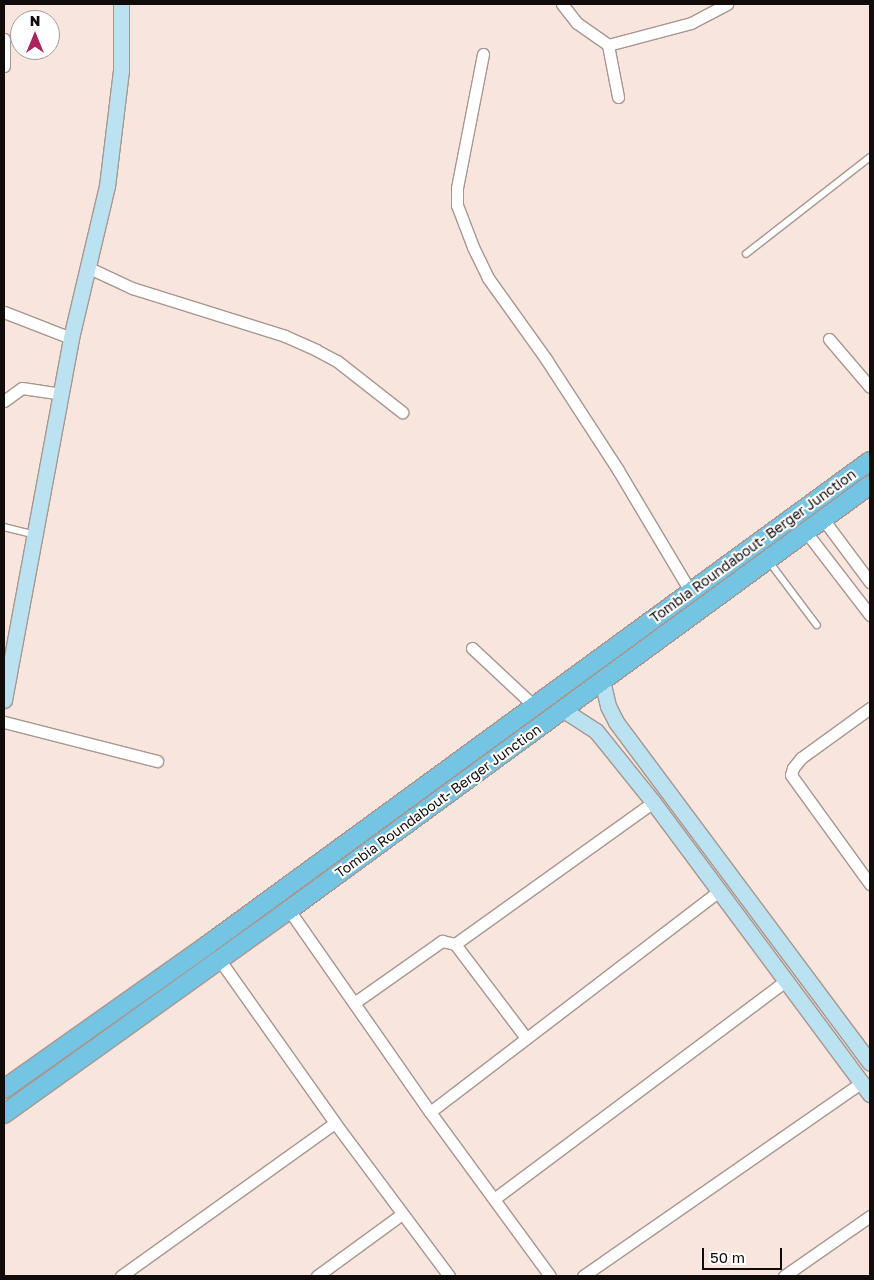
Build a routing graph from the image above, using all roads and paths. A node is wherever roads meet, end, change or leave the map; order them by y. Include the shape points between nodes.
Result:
1 (121, 4) edge
2 (562, 4) edge
3 (727, 4) edge
4 (4, 39) edge
5 (608, 44) junction
6 (482, 54) dead end
7 (4, 66) edge
8 (618, 97) dead end
9 (870, 157) edge
10 (746, 254) dead end
11 (87, 267) junction
12 (4, 312) edge
13 (71, 338) junction
14 (828, 340) dead end
15 (870, 387) edge
16 (62, 394) junction
17 (4, 401) edge
18 (402, 412) dead end
19 (870, 461) edge
20 (870, 485) edge
21 (823, 519) junction
22 (4, 527) edge
23 (806, 532) junction
24 (34, 534) junction
25 (768, 560) junction
26 (870, 582) edge
27 (690, 591) junction
28 (870, 615) edge
29 (817, 625) dead end
30 (472, 648) dead end
31 (602, 680) junction
32 (4, 700) edge
33 (534, 706) junction
34 (870, 708) edge
35 (562, 709) junction
36 (4, 722) edge
37 (157, 761) dead end
38 (652, 802) junction
39 (870, 884) edge
40 (719, 891) junction
41 (289, 910) junction
42 (455, 944) junction
43 (219, 959) junction
44 (787, 980) junction
45 (354, 1003) junction
46 (844, 1027) junction
47 (829, 1037) junction
48 (526, 1038) junction
49 (870, 1063) edge
50 (866, 1088) edge
51 (4, 1089) edge
52 (430, 1112) junction
53 (4, 1114) edge
54 (335, 1123) junction
55 (494, 1199) junction
56 (402, 1214) junction
57 (870, 1216) edge
58 (121, 1276) edge
59 (317, 1276) edge
60 (449, 1276) edge
61 (550, 1276) edge
62 (583, 1276) edge
63 (784, 1276) edge

1 - 11 street via 121,71 116,120 107,186
2 - 5 street via 577,23
3 - 5 street via 691,23
4 - 7 street
5 - 8 street
6 - 27 street via 457,188 457,205 472,247 488,278 546,359 618,470
9 - 10 lane
11 - 13 street
11 - 18 street via 132,288 285,336 316,350 337,361
12 - 13 street
13 - 16 street
14 - 15 street
16 - 17 street via 22,388
16 - 24 street
19 - 27 main road, Tombia Roundabout- Berger Junction
20 - 21 main road, Tombia Roundabout- Berger Junction
21 - 23 main road, Tombia Roundabout- Berger Junction
21 - 26 street
22 - 24 lane
23 - 25 main road, Tombia Roundabout- Berger Junction
23 - 28 street
24 - 32 street
25 - 29 lane
25 - 31 main road, Tombia Roundabout- Berger Junction
27 - 33 main road, Tombia Roundabout- Berger Junction
30 - 33 street
31 - 35 main road, Tombia Roundabout- Berger Junction
31 - 46 street via 608,706 616,722
33 - 51 main road, Tombia Roundabout- Berger Junction
34 - 39 street via 801,758 791,775
35 - 38 street via 596,731
35 - 41 main road, Tombia Roundabout- Berger Junction
36 - 37 street
38 - 40 street
38 - 42 street
40 - 44 street
40 - 48 street
41 - 43 main road, Tombia Roundabout- Berger Junction
41 - 45 street
42 - 45 street via 442,941
42 - 48 street
43 - 53 main road, Tombia Roundabout- Berger Junction
43 - 54 street
44 - 47 street
44 - 55 street
45 - 52 street
46 - 47 street
46 - 49 street
47 - 50 street
48 - 52 street
50 - 62 street
52 - 55 street
54 - 56 street
54 - 58 street
55 - 61 street
56 - 59 street
56 - 60 street
57 - 63 street

